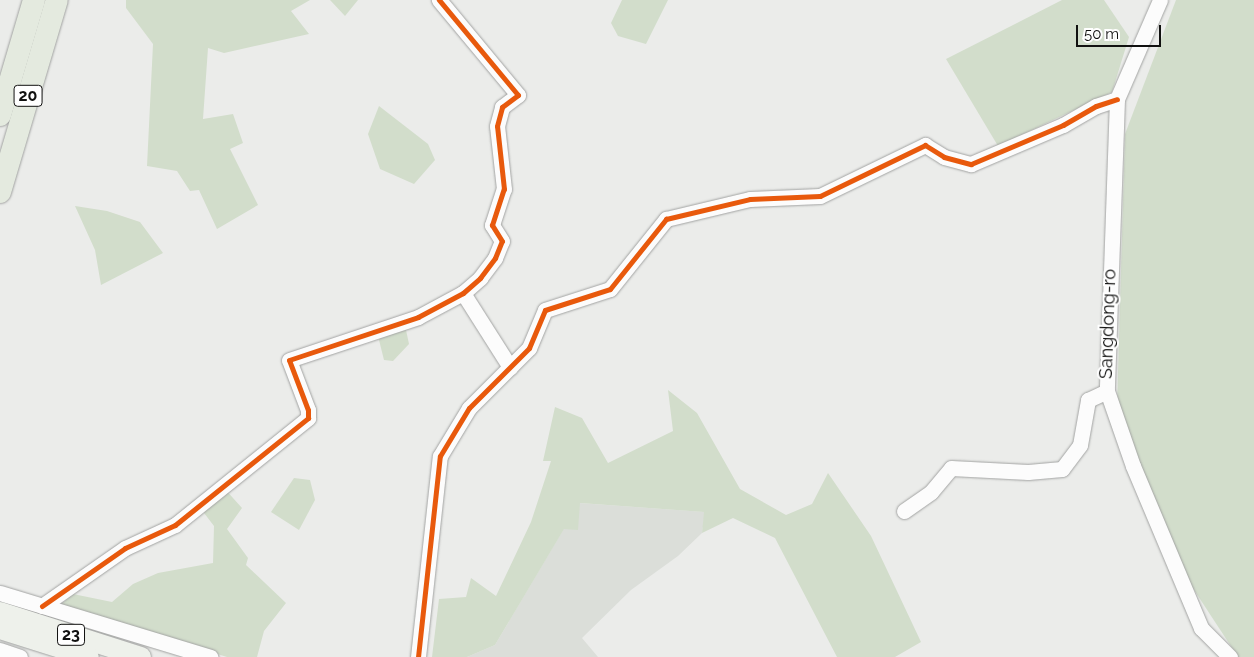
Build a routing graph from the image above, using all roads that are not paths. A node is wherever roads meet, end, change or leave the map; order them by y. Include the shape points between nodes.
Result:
1 (34, 0) edge
2 (56, 0) edge
3 (439, 0) edge
4 (1160, 0) edge
5 (1118, 99) junction
6 (0, 115) edge
7 (0, 192) edge
8 (463, 293) junction
9 (510, 367) junction
10 (1107, 391) junction
11 (904, 511) dead end
12 (0, 593) edge
13 (42, 606) junction
14 (0, 612) edge
15 (0, 628) edge
16 (0, 650) edge
17 (20, 657) edge
18 (89, 657) edge
19 (142, 657) edge
20 (210, 657) edge
21 (418, 657) edge
22 (1230, 657) edge

1 - 6 highway, 20
2 - 7 highway, 20
3 - 8 street via 518,95 502,106 497,126 504,189 492,225 502,241 490,265
4 - 5 street, Sangdong-ro
5 - 9 street via 971,164 944,157 925,145 820,196 750,199 666,219 610,289 545,310 529,348
5 - 10 street, Sangdong-ro
8 - 9 street
8 - 13 street via 418,317 289,360 308,418 175,525 125,548
9 - 21 street via 469,408 440,456
10 - 11 street via 1088,400 1080,445 1062,469 1028,472 951,468 931,492
10 - 22 street, Sangdong-ro via 1133,466 1201,628
12 - 13 street
13 - 20 street
14 - 19 main road, 23
15 - 18 main road, 23
16 - 17 street

